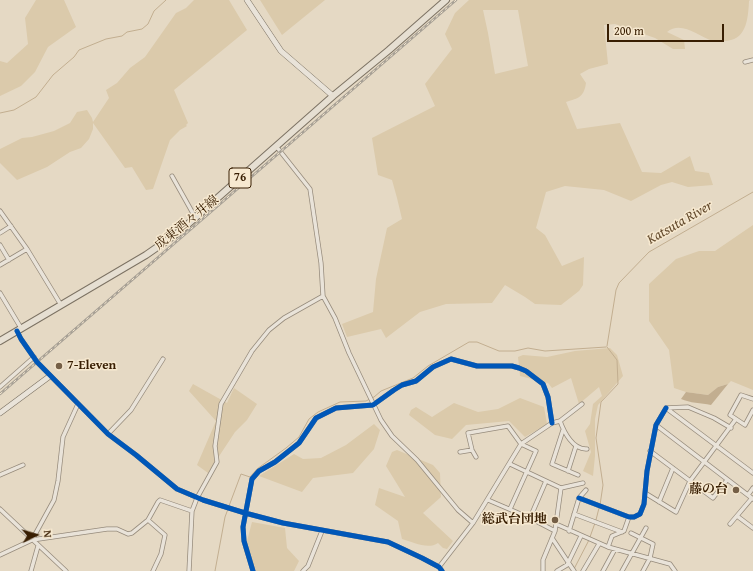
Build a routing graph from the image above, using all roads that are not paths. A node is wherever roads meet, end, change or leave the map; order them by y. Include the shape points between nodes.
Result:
1 (247, 0) edge
2 (446, 0) edge
3 (753, 60) edge
4 (745, 62) dead end
5 (333, 96) junction
6 (276, 146) junction
7 (172, 176) dead end
8 (0, 211) edge
9 (195, 217) junction
10 (11, 226) junction
11 (0, 233) edge
12 (0, 245) edge
13 (27, 249) junction
14 (9, 260) junction
15 (0, 265) edge
16 (0, 293) edge
17 (323, 296) junction
18 (61, 305) junction
19 (19, 330) junction
20 (0, 341) edge
21 (34, 357) junction
22 (163, 359) dead end
23 (50, 376) junction
24 (0, 387) edge
25 (753, 399) edge
26 (78, 404) junction
27 (582, 404) dead end
28 (373, 405) junction
29 (666, 408) junction
30 (753, 410) edge
31 (0, 414) edge
32 (736, 419) junction
33 (560, 421) junction
34 (552, 423) junction
35 (656, 425) junction
36 (731, 428) junction
37 (563, 430) junction
38 (108, 434) junction
39 (521, 444) junction
40 (576, 446) junction
41 (717, 446) junction
42 (587, 449) dead end
43 (472, 450) junction
44 (650, 451) junction
45 (460, 452) dead end
46 (476, 457) dead end
47 (704, 462) junction
48 (510, 464) junction
49 (23, 465) dead end
50 (673, 468) junction
51 (568, 471) junction
52 (527, 472) junction
53 (753, 473) edge
54 (0, 475) edge
55 (578, 475) dead end
56 (690, 480) junction
57 (727, 480) junction
58 (546, 481) junction
59 (583, 483) dead end
60 (561, 488) junction
61 (753, 488) edge
62 (586, 490) dead end
63 (645, 493) junction
64 (748, 495) junction
65 (197, 498) junction
66 (579, 498) junction
67 (752, 499) edge
68 (488, 500) junction
69 (659, 502) junction
70 (0, 509) edge
71 (510, 509) junction
72 (192, 511) junction
73 (245, 514) junction
74 (574, 514) junction
75 (737, 516) junction
76 (629, 517) junction
77 (530, 518) junction
78 (148, 520) junction
79 (473, 524) junction
80 (556, 524) junction
81 (730, 524) dead end
82 (646, 528) dead end
83 (753, 528) edge
84 (322, 531) junction
85 (555, 531) junction
86 (569, 531) junction
87 (622, 532) junction
88 (630, 534) dead end
89 (580, 536) junction
90 (552, 538) junction
91 (640, 538) junction
92 (32, 540) junction
93 (599, 544) junction
94 (38, 546) junction
95 (608, 547) junction
96 (615, 549) junction
97 (631, 553) junction
98 (0, 555) edge
99 (650, 558) junction
100 (568, 562) junction
101 (439, 567) junction
102 (31, 571) edge
103 (66, 571) edge
104 (153, 571) edge
105 (188, 571) edge
106 (253, 571) edge
107 (303, 571) edge
108 (442, 571) edge
109 (543, 571) edge
110 (557, 571) edge
111 (574, 571) edge
112 (584, 571) edge
113 (603, 571) edge
114 (622, 571) edge
115 (643, 571) edge
116 (675, 571) edge

1 - 5 street via 281,51
2 - 5 main road, 成東酒々井線 / 76
3 - 4 street
5 - 6 main road, 成東酒々井線 / 76
6 - 9 main road, 成東酒々井線 / 76
6 - 17 street via 310,189
7 - 9 street
8 - 10 street
9 - 18 main road, 成東酒々井線 / 76 via 146,256
10 - 11 street
10 - 13 street
12 - 14 street
13 - 14 street
13 - 18 street
14 - 15 street
16 - 19 street
17 - 28 street via 336,318
17 - 65 street via 284,318 269,330 252,351 221,404 215,446 217,462
18 - 19 main road, 成東酒々井線 / 76
19 - 20 main road, 成東酒々井線 / 76
19 - 21 street via 21,339
21 - 23 street
21 - 24 street
22 - 38 street via 131,410
23 - 26 street
23 - 31 street
25 - 32 street via 741,395 730,415
26 - 38 street
26 - 92 street via 63,437 54,500
27 - 33 street
28 - 34 street via 402,385 416,381 433,367 451,359 477,366 512,366 526,372 543,384
28 - 73 street via 336,408 316,418 299,443 259,471 252,479
28 - 79 street via 392,436 417,460 458,510
29 - 35 street
29 - 36 street via 688,407
29 - 41 street
30 - 32 street via 745,425
32 - 36 street
33 - 34 street
33 - 37 street
34 - 39 street
35 - 44 street
35 - 47 street
36 - 41 street
37 - 40 street
37 - 51 street via 552,464
38 - 65 street via 177,489
39 - 43 street via 508,426 468,433
39 - 48 street
39 - 52 street via 536,451
40 - 42 street
40 - 51 street
41 - 47 street
41 - 53 street
43 - 45 street
43 - 46 street
44 - 50 street
44 - 63 street
47 - 56 street
47 - 57 street
48 - 52 street
48 - 68 street
49 - 54 street
50 - 56 street
50 - 69 street
51 - 55 street
52 - 58 street
52 - 71 street
56 - 57 street via 713,498
56 - 69 street via 676,512
57 - 64 street
58 - 60 street
58 - 77 street
59 - 60 street
60 - 80 street
61 - 64 street
62 - 66 street
63 - 69 street
63 - 76 street via 640,514
64 - 67 street
65 - 72 street
65 - 73 street
66 - 74 street
66 - 76 street
67 - 75 street
68 - 71 street
68 - 79 street
70 - 92 street
71 - 77 street
72 - 78 street via 160,500
72 - 105 street
73 - 84 street
73 - 106 street via 244,541
74 - 86 street
74 - 87 street
75 - 81 street
75 - 83 street
76 - 87 street
77 - 85 street
78 - 92 street via 128,534 116,529 107,529
78 - 104 street via 165,534 161,554
79 - 101 street
80 - 85 street
80 - 86 street
82 - 91 street
84 - 101 street via 388,542
84 - 107 street via 308,566
85 - 90 street
86 - 89 street
87 - 95 street via 612,536
88 - 91 street
89 - 93 street
89 - 100 street
90 - 100 street
90 - 109 street via 543,560
91 - 97 street
91 - 99 street via 653,544
92 - 94 street
92 - 98 street
93 - 95 street
93 - 112 street
94 - 102 street
94 - 103 street
95 - 96 street
96 - 97 street
96 - 113 street
97 - 99 street
97 - 114 street
99 - 115 street
99 - 116 street via 670,564
100 - 110 street
100 - 111 street
101 - 108 street

